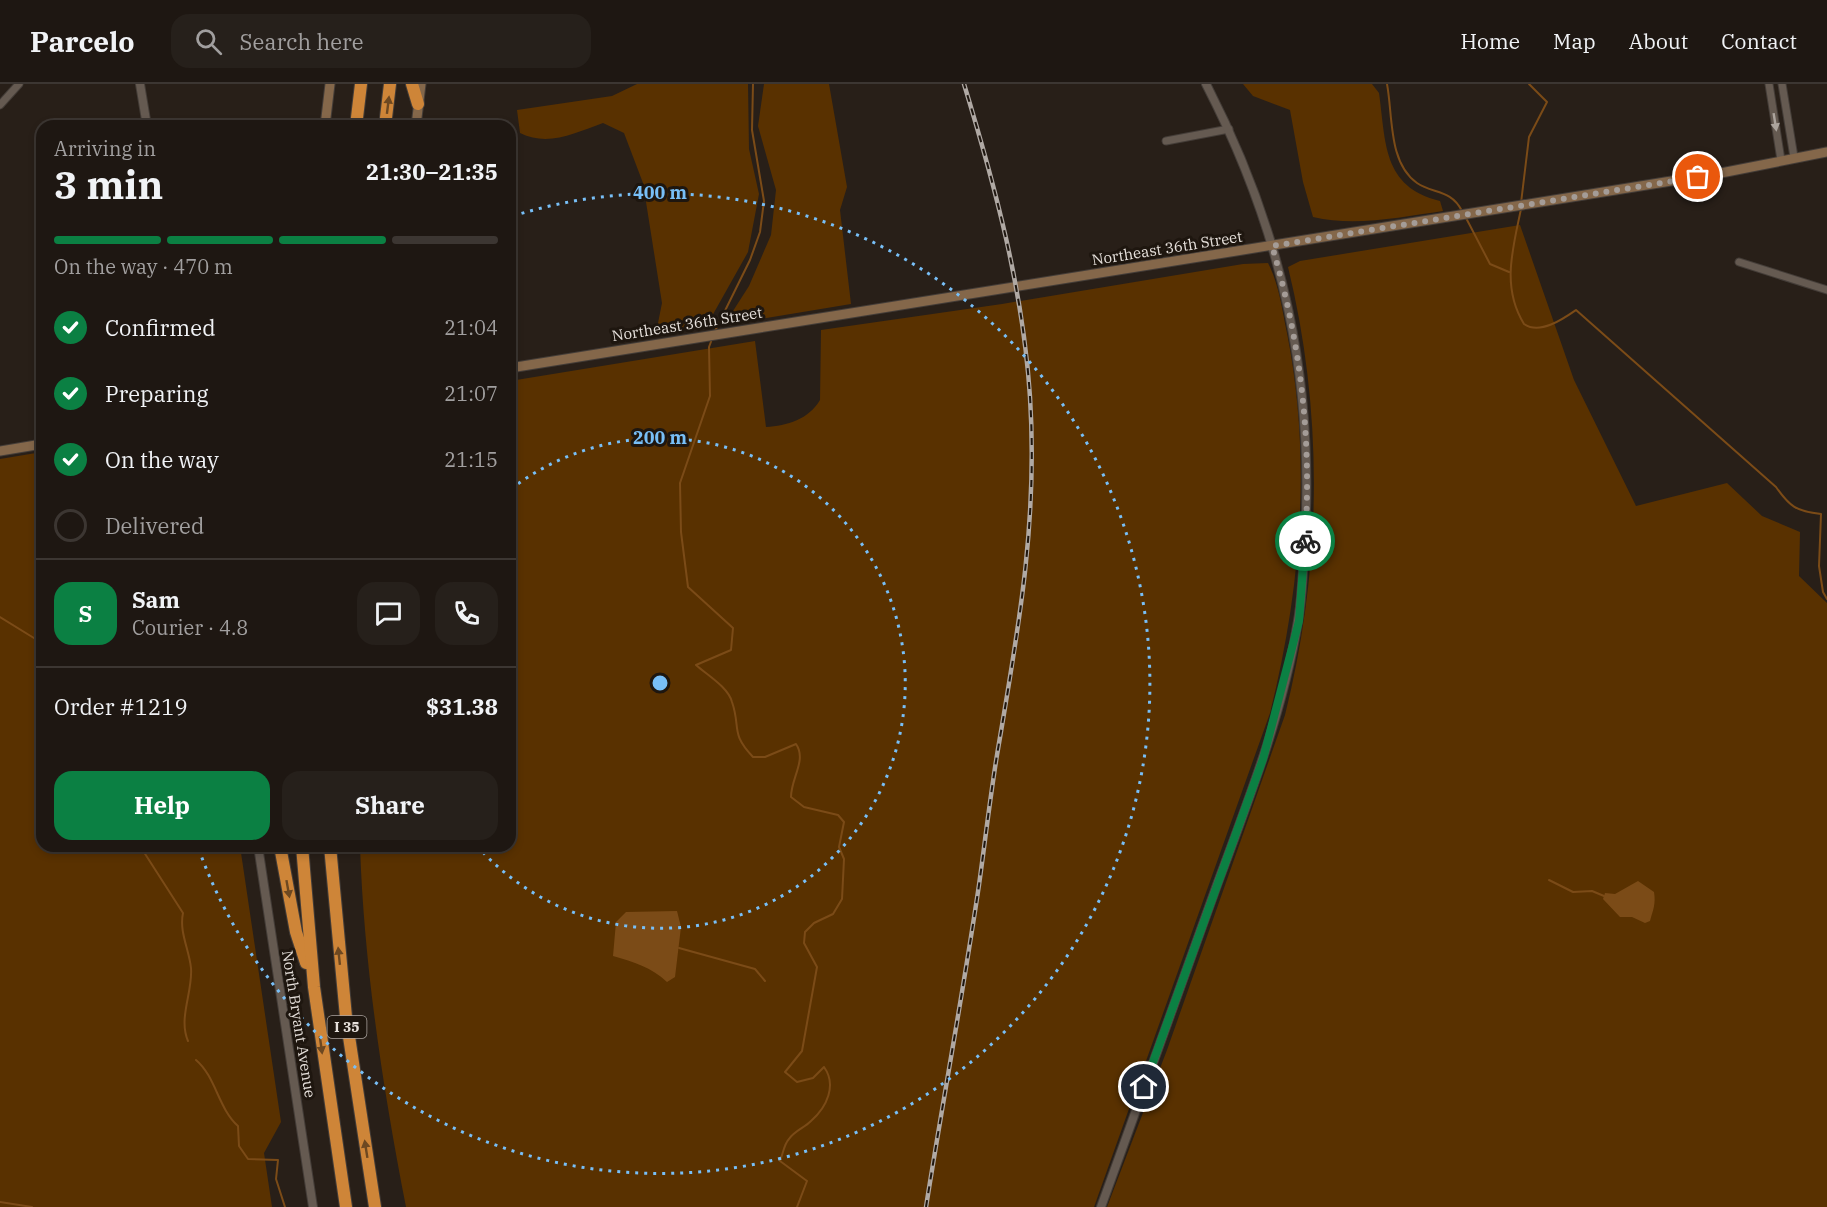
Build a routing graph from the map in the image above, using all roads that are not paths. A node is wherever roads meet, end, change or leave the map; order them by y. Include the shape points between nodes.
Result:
1 (19, 84) edge
2 (140, 84) edge
3 (330, 84) edge
4 (361, 84) edge
5 (390, 84) edge
6 (412, 84) edge
7 (421, 84) edge
8 (1206, 84) edge
9 (1769, 84) edge
10 (1782, 84) edge
11 (418, 104) junction
12 (0, 105) edge
13 (146, 120) edge
14 (326, 120) edge
15 (357, 120) edge
16 (386, 120) edge
17 (417, 120) edge
18 (1230, 129) junction
19 (1166, 141) dead end
20 (1827, 152) edge
21 (1794, 157) junction
22 (1781, 160) junction
23 (1272, 246) junction
24 (1739, 262) dead end
25 (1827, 290) edge
26 (516, 367) edge
27 (36, 445) edge
28 (0, 451) edge
29 (259, 852) edge
30 (281, 852) edge
31 (303, 852) edge
32 (331, 852) edge
33 (314, 987) junction
34 (313, 1207) edge
35 (346, 1207) edge
36 (375, 1207) edge
37 (1101, 1207) edge

1 - 12 street
2 - 13 street
3 - 14 main road
4 - 15 highway
16 -> 5 highway
6 - 11 highway
7 - 11 main road
8 - 18 street
9 -> 22 street
10 - 21 street
11 - 17 main road
18 - 19 street
18 - 23 street
20 - 21 main road, Northeast 36th Street
21 - 22 main road, Northeast 36th Street
22 - 23 main road, Northeast 36th Street
23 - 26 main road, Northeast 36th Street
23 - 37 street via 1286,292 1306,416 1308,496 1299,621 1263,759
24 - 25 street
27 - 28 main road
29 - 34 street, North Bryant Avenue
30 -> 33 highway via 296,932
31 - 33 highway, I 35
36 -> 32 highway, I 35 via 346,1017
33 -> 35 highway, I 35

